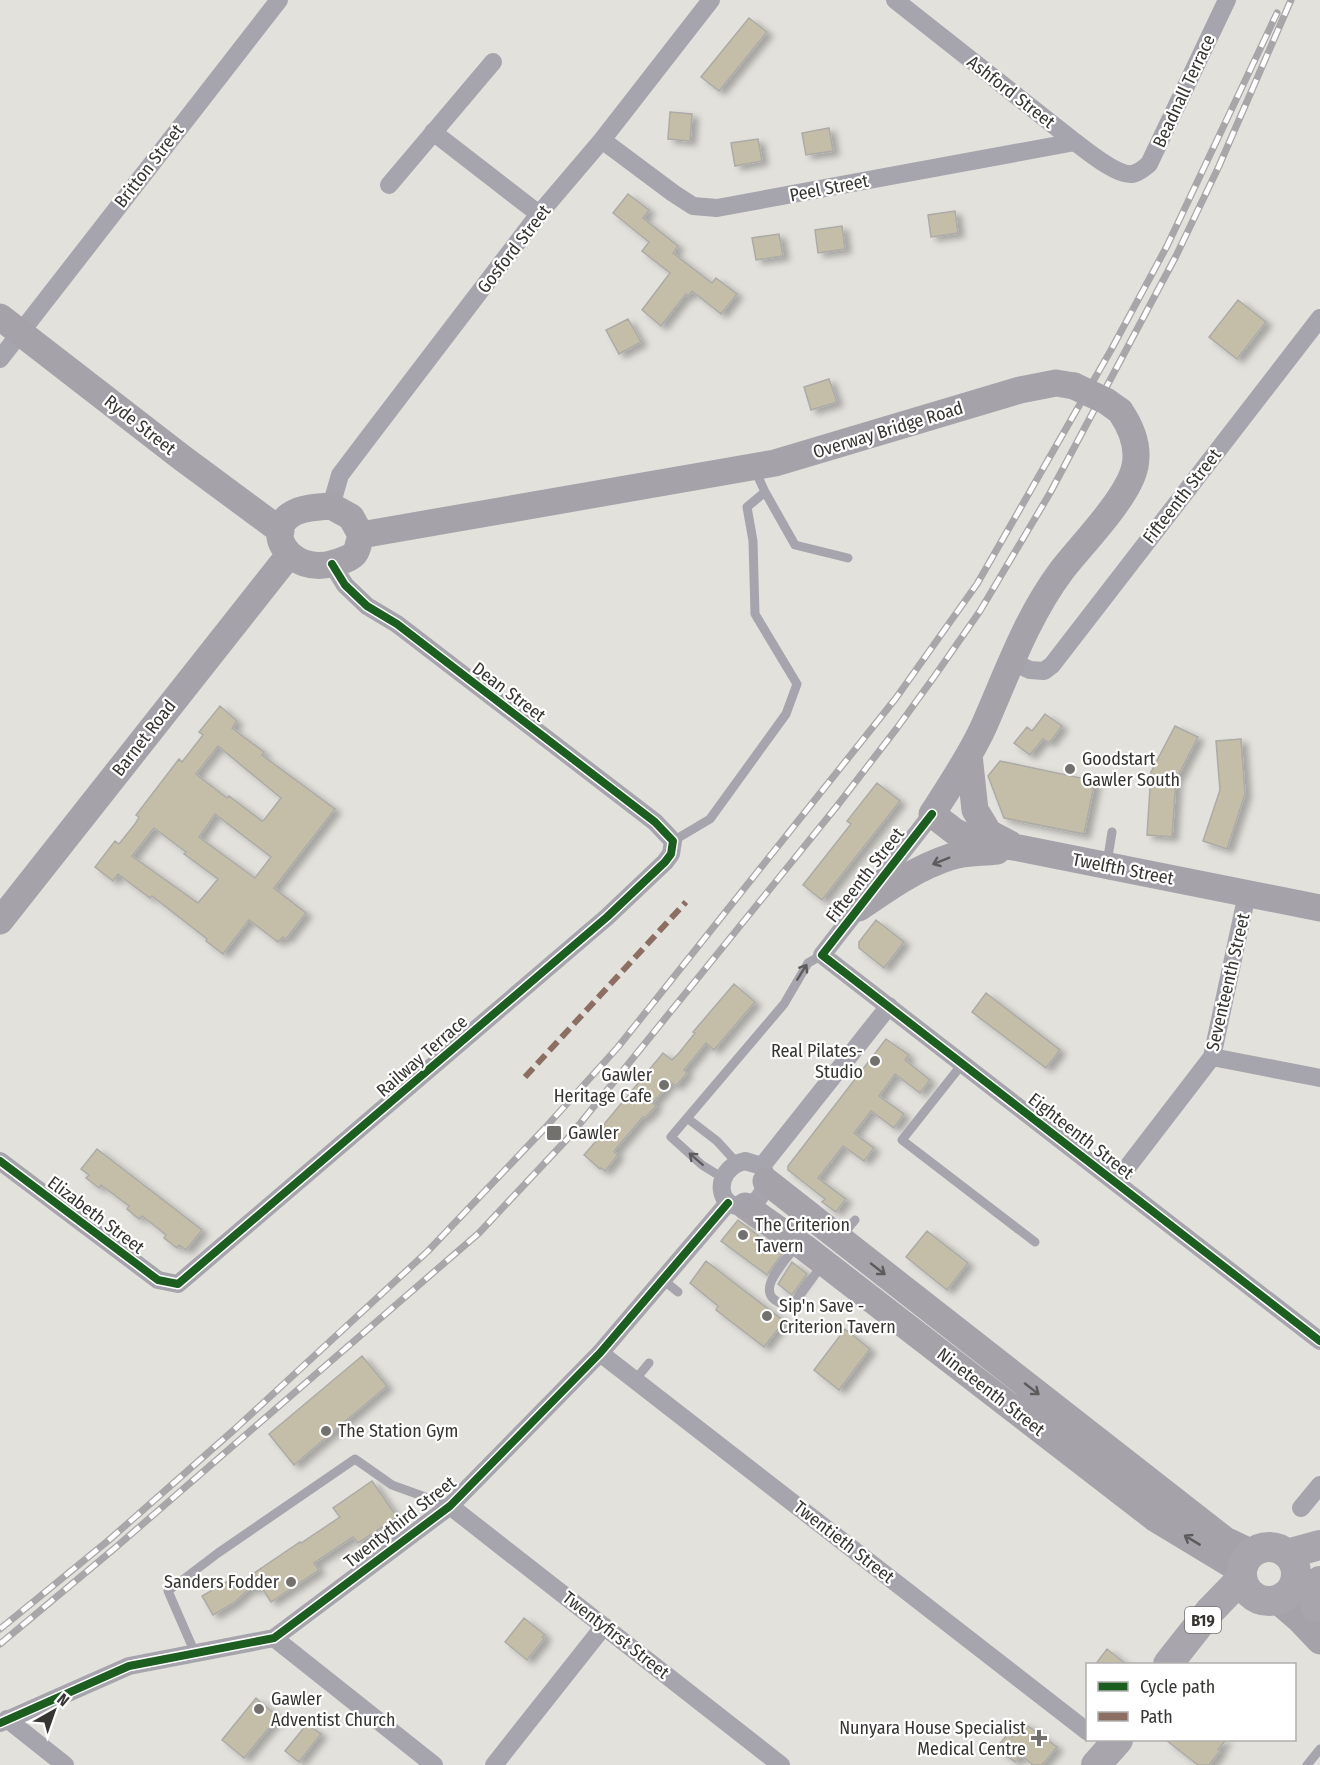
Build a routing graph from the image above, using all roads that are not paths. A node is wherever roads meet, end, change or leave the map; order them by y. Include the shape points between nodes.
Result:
1 (279, 0) edge
2 (895, 0) edge
3 (1227, 0) edge
4 (704, 2) edge
5 (493, 62) dead end
6 (433, 132) junction
7 (602, 140) junction
8 (1075, 142) junction
9 (1132, 174) joint
10 (389, 185) dead end
11 (539, 214) junction
12 (10, 324) edge
13 (1317, 327) edge
14 (0, 359) edge
15 (753, 467) junction
16 (765, 492) junction
17 (331, 506) junction
18 (361, 536) junction
19 (285, 543) junction
20 (848, 558) dead end
21 (332, 564) junction
22 (1010, 662) junction
23 (969, 755) junction
24 (932, 814) junction
25 (1112, 832) dead end
26 (673, 841) junction
27 (1019, 848) junction
28 (1106, 866) junction
29 (1247, 894) junction
30 (859, 908) junction
31 (1320, 908) edge
32 (0, 921) edge
33 (822, 955) junction
34 (889, 1006) junction
35 (1212, 1057) junction
36 (963, 1063) junction
37 (1320, 1078) edge
38 (687, 1118) junction
39 (0, 1161) edge
40 (737, 1163) junction
41 (764, 1174) junction
42 (723, 1178) junction
43 (1116, 1182) junction
44 (736, 1204) junction
45 (821, 1239) junction
46 (1035, 1242) dead end
47 (662, 1279) junction
48 (178, 1284) joint
49 (678, 1292) dead end
50 (912, 1314) junction
51 (1320, 1341) edge
52 (600, 1353) junction
53 (649, 1363) dead end
54 (635, 1380) junction
55 (1320, 1485) edge
56 (450, 1506) junction
57 (1301, 1508) dead end
58 (1320, 1545) edge
59 (1285, 1581) edge
60 (604, 1626) junction
61 (274, 1638) junction
62 (1320, 1641) edge
63 (195, 1653) junction
64 (1170, 1663) edge
65 (1187, 1663) edge
66 (3, 1721) edge
67 (1086, 1730) edge
68 (1320, 1749) edge
69 (65, 1765) edge
70 (434, 1765) edge
71 (494, 1765) edge
72 (781, 1765) edge
73 (1307, 1765) edge

1 - 12 street, Britton Street
2 - 8 street, Ashford Street
3 - 9 street, Beadnall Terrace via 1149,164
4 - 7 street, Gosford Street
5 - 6 street
6 - 10 street
6 - 11 street
7 - 8 street, Peel Street via 693,206 708,208
7 - 11 street, Gosford Street
8 - 9 street, Ashford Street via 1114,168
11 - 17 street, Gosford Street via 340,475
12 - 14 street, Britton Street
12 - 19 main road, Ryde Street
13 - 22 street, Fifteenth Street via 1052,665 1044,671
15 - 16 lane
15 - 18 main road, Overway Bridge Road
15 - 22 main road, Overway Bridge Road, bridge via 1056,383 1074,386 1120,411 1136,447 1135,466 1126,488 1061,570
16 - 20 lane via 795,545
16 - 26 lane via 747,507 753,541 755,614 797,684 786,714 710,819
17 - 18 main road via 351,517
17 - 19 main road via 296,511 285,519
18 - 21 main road via 354,554
19 - 21 main road via 301,563 325,567
19 - 32 main road, Barnet Road
21 - 26 street, Dean Street via 345,585 368,606 397,624 655,822
22 - 23 main road, Fifteenth Street
23 - 24 main road, Fifteenth Street
23 - 27 main road via 975,810 989,833
24 - 27 main road, Twelfth Street via 973,841
24 - 30 street, Fifteenth Street
25 - 28 lane
26 - 48 street, Railway Terrace via 665,862 607,917
27 - 28 main road, Twelfth Street
27 -> 30 main road via 952,856 906,876
28 - 29 main road, Twelfth Street
29 - 31 main road, Twelfth Street
29 - 35 street, Seventeenth Street
30 - 33 street, Fifteenth Street
33 - 34 street, Eighteenth Street
38 -> 33 lane via 790,996 808,963
34 - 36 street, Eighteenth Street
34 - 41 street
35 - 37 street
35 - 43 street, Seventeenth Street
36 - 43 street, Eighteenth Street
36 - 46 lane via 902,1140
38 - 40 lane
42 -> 38 lane via 671,1137
39 - 48 street, Elizabeth Street via 158,1280
40 - 41 street via 751,1161
40 - 42 street
41 - 44 street via 760,1197 754,1202
41 - 45 main road, Nineteenth Street
42 - 44 street via 722,1190
43 - 51 street, Eighteenth Street
44 - 45 main road, Nineteenth Street
44 - 47 street, Twentythird Street
45 - 45 lane via 771,1280 770,1296 792,1306
45 -> 50 main road, Nineteenth Street
45 - 50 main road, Nineteenth Street via 848,1286
47 - 49 lane
47 - 52 street, Twentythird Street
50 - 59 main road, Nineteenth Street via 1097,1457
52 - 54 street, Twentieth Street
52 - 56 street, Twentythird Street
53 - 54 lane
54 - 67 street, Twentieth Street
55 - 57 street
56 - 60 street, Twentyfirst Street
56 - 61 street, Twentythird Street
56 - 63 lane via 392,1485 355,1459 168,1591
58 - 59 main road, B19
59 - 62 main road, Nineteenth Street via 1299,1619
59 - 64 main road, B19 via 1209,1612
59 - 65 main road, B19 via 1224,1618
60 - 71 street
60 - 72 street, Twentyfirst Street
61 - 63 street, Twentythird Street
61 - 70 street
63 - 66 street, Twentythird Street via 129,1666
66 - 69 street
68 - 73 lane

